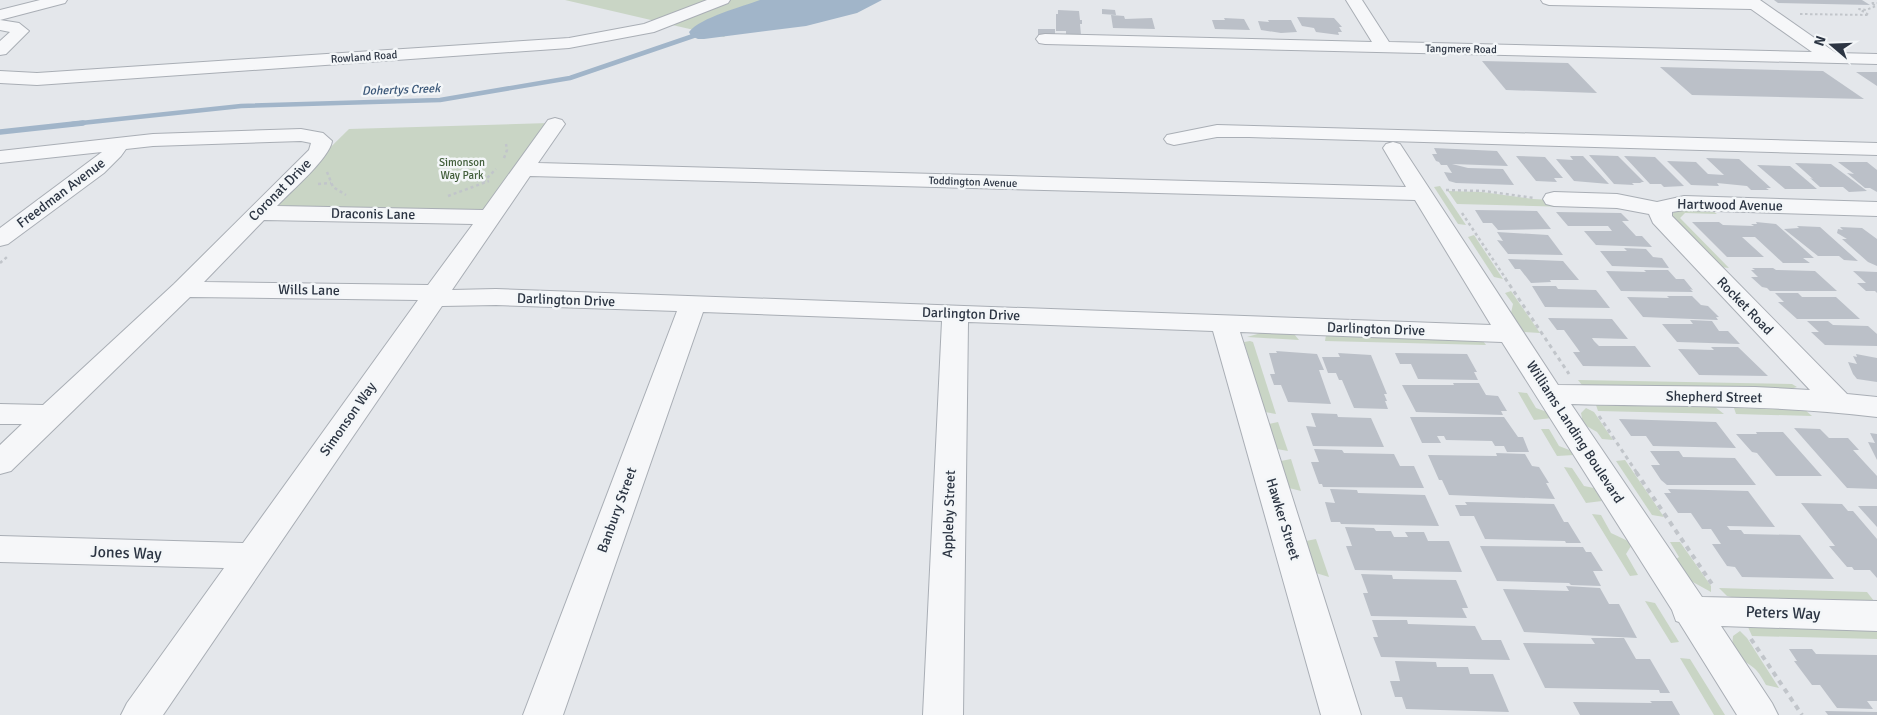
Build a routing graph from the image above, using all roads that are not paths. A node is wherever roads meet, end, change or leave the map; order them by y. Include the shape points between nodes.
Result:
1 (59, 0) edge
2 (64, 0) edge
3 (722, 0) edge
4 (1354, 0) edge
5 (1549, 0) edge
6 (1752, 2) edge
7 (0, 15) edge
8 (0, 25) edge
9 (21, 32) junction
10 (1044, 39) dead end
11 (1384, 47) junction
12 (0, 50) edge
13 (1832, 58) junction
14 (1877, 59) edge
15 (0, 77) edge
16 (555, 124) dead end
17 (1174, 139) dead end
18 (119, 144) junction
19 (1393, 148) dead end
20 (1877, 149) edge
21 (0, 157) edge
22 (521, 175) junction
23 (1438, 190) junction
24 (1554, 199) road end
25 (1660, 209) junction
26 (1876, 210) edge
27 (257, 213) junction
28 (489, 217) junction
29 (0, 239) edge
30 (182, 289) junction
31 (434, 295) junction
32 (693, 304) junction
33 (955, 314) junction
34 (1224, 324) junction
35 (1510, 334) junction
36 (1550, 394) junction
37 (1837, 401) junction
38 (1877, 407) edge
39 (0, 414) edge
40 (50, 414) junction
41 (0, 463) edge
42 (0, 549) edge
43 (252, 556) junction
44 (1689, 611) junction
45 (1877, 616) edge
46 (141, 715) edge
47 (542, 715) edge
48 (943, 715) edge
49 (1341, 715) edge
50 (1758, 715) edge

1 - 7 street
2 - 9 street
3 - 15 street, Rowland Road via 648,28 569,43 37,79
4 - 11 street
5 - 6 street
6 - 13 street
8 - 9 street
9 - 12 street
10 - 11 street, Tangmere Road
11 - 13 street, Tangmere Road
13 - 14 street, Tangmere Road
16 - 22 street, Simonson Way
17 - 20 street via 1217,131 1249,131
18 - 21 street, Coronat Drive
18 - 27 street, Coronat Drive via 165,139 294,135 316,137 322,141 316,154
18 - 29 street, Freedman Avenue via 102,163
19 - 23 street, Williams Landing Boulevard
22 - 23 street, Toddington Avenue
22 - 28 street, Simonson Way
23 - 35 street, Williams Landing Boulevard
24 - 25 street, Hartwood Avenue via 1617,201
25 - 26 street, Hartwood Avenue via 1684,203
25 - 37 street, Rocket Road via 1661,218
27 - 28 street, Draconis Lane
27 - 30 street, Coronat Drive
28 - 31 street, Simonson Way
30 - 31 street, Wills Lane
30 - 40 street, Coronat Drive
31 - 32 street, Darlington Drive
31 - 43 street, Simonson Way
32 - 33 street, Darlington Drive
32 - 47 street, Banbury Street
33 - 34 street, Darlington Drive
33 - 48 street, Appleby Street
34 - 35 street, Darlington Drive
34 - 49 street, Hawker Street
35 - 36 street, Williams Landing Boulevard
36 - 37 street, Shepherd Street
36 - 44 street, Williams Landing Boulevard
37 - 38 street, Shepherd Street
39 - 40 street
40 - 41 street, Coronat Drive
42 - 43 street, Jones Way
43 - 46 street, Simonson Way
44 - 45 street, Peters Way
44 - 50 street, Williams Landing Boulevard

